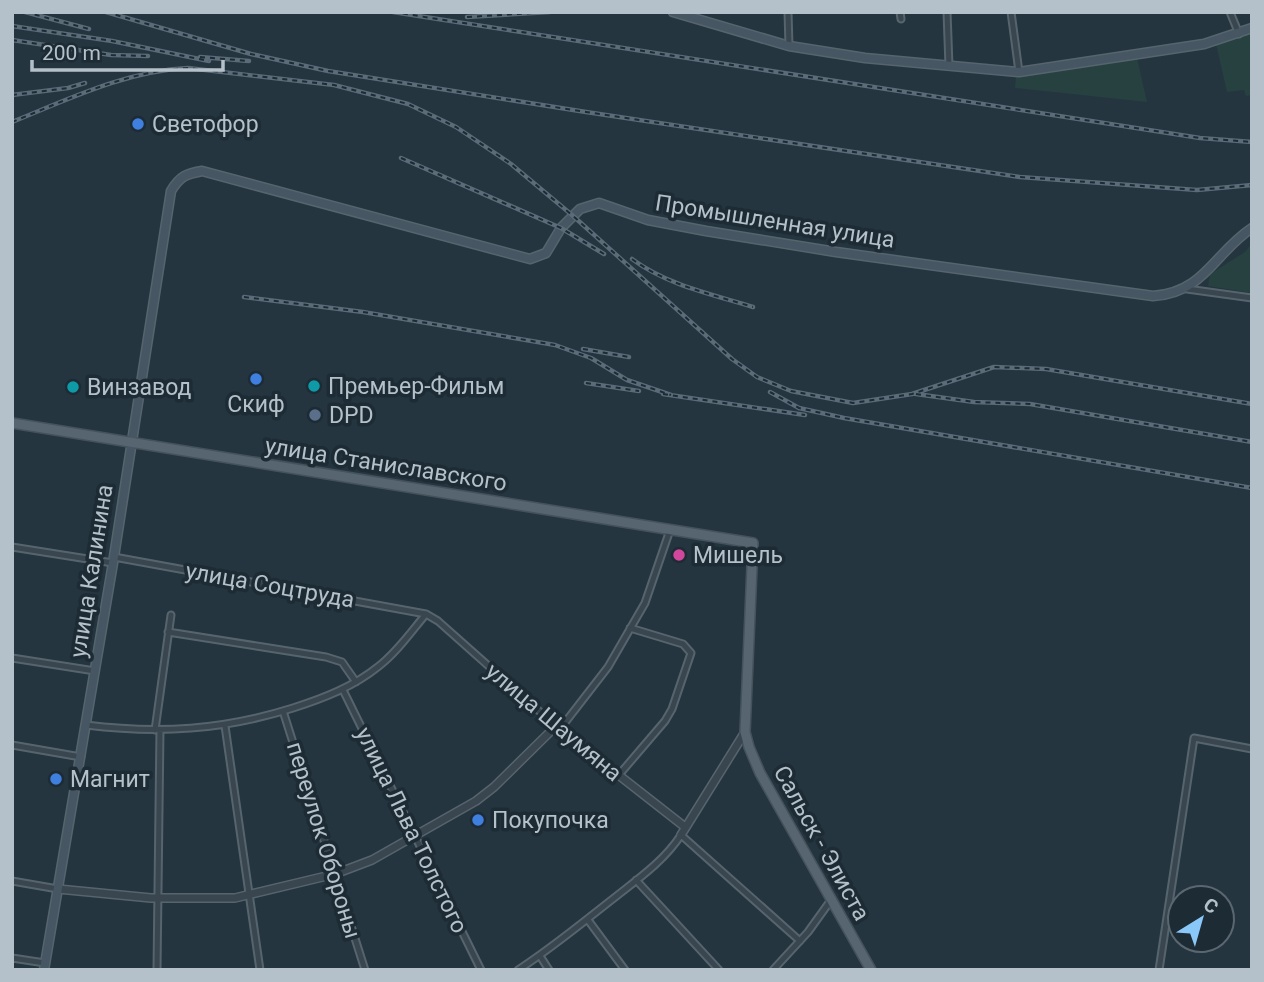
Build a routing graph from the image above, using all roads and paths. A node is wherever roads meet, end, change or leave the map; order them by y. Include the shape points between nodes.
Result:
1 (673, 12) edge
2 (788, 12) edge
3 (947, 12) edge
4 (1011, 12) edge
5 (1230, 12) edge
6 (1252, 28) edge
7 (1238, 34) junction
8 (789, 46) junction
9 (949, 66) junction
10 (1019, 72) junction
11 (178, 179) joint
12 (1252, 228) edge
13 (1187, 289) junction
14 (1252, 298) edge
15 (12, 423) edge
16 (131, 441) junction
17 (670, 530) junction
18 (12, 547) edge
19 (113, 560) junction
20 (426, 614) junction
21 (171, 615) dead end
22 (630, 628) junction
23 (169, 632) junction
24 (12, 658) edge
25 (95, 671) junction
26 (356, 682) junction
27 (343, 690) junction
28 (283, 711) junction
29 (86, 725) junction
30 (225, 726) junction
31 (558, 728) junction
32 (157, 730) junction
33 (745, 732) junction
34 (12, 745) edge
35 (1252, 749) edge
36 (80, 757) junction
37 (618, 776) junction
38 (685, 827) junction
39 (681, 835) junction
40 (415, 837) junction
41 (335, 874) junction
42 (636, 880) junction
43 (12, 881) edge
44 (58, 889) junction
45 (249, 895) junction
46 (158, 898) junction
47 (831, 900) junction
48 (588, 920) junction
49 (800, 941) junction
50 (540, 956) junction
51 (12, 958) edge
52 (45, 966) edge
53 (157, 970) edge
54 (260, 970) edge
55 (365, 970) edge
56 (481, 970) edge
57 (518, 970) edge
58 (549, 970) edge
59 (625, 970) edge
60 (719, 970) edge
61 (773, 970) edge
62 (871, 970) edge
63 (1159, 970) edge

1 - 8 main road
2 - 8 street
3 - 9 street
4 - 10 street
5 - 7 street
6 - 7 main road
7 - 10 main road via 1204,44
8 - 9 main road
9 - 10 main road
11 - 13 main road, Промышленная улица via 202,172 530,259 546,253 580,209 599,203 648,220 836,252 1153,296
11 - 16 main road, улица Калинина via 172,191
12 - 13 main road
13 - 14 street
15 - 16 main road, улица Станиславского
16 - 17 main road, улица Станиславского
16 - 19 main road, улица Калинина
17 - 22 street via 645,603
17 - 33 main road, улица Станиславского via 753,542
18 - 19 street, улица Соцтруда
19 - 20 street, улица Соцтруда
19 - 25 main road, улица Калинина
20 - 26 street via 380,666
20 - 31 street, улица Шаумяна
21 - 23 street
22 - 31 street via 608,667
22 - 37 street via 683,645 691,653 665,721
23 - 26 street via 326,657 342,662
23 - 32 street
24 - 25 street
25 - 29 main road, улица Калинина
26 - 27 street
27 - 28 street
27 - 40 street, улица Льва Толстого
28 - 30 street
28 - 41 street, переулок Обороны
29 - 32 street
29 - 36 main road, улица Калинина
30 - 32 street
30 - 45 street
31 - 37 street, улица Шаумяна
31 - 40 street via 494,788
32 - 46 street
33 - 38 street
33 - 47 main road, Сальск - Элиста via 760,773
34 - 36 street
35 - 63 street via 1194,738
36 - 44 main road, улица Калинина
37 - 38 street, улица Шаумяна
38 - 39 street
39 - 42 street via 671,851
39 - 49 street
40 - 41 street
40 - 56 street, улица Льва Толстого
41 - 45 street
41 - 55 street, переулок Обороны
42 - 48 street
42 - 60 street
43 - 44 street
44 - 46 street
44 - 52 main road, улица Калинина
45 - 46 street
45 - 54 street
46 - 53 street
47 - 49 street
47 - 62 main road, Сальск - Элиста
48 - 50 street
48 - 59 street
49 - 61 street
50 - 57 street
50 - 58 street
51 - 52 street

